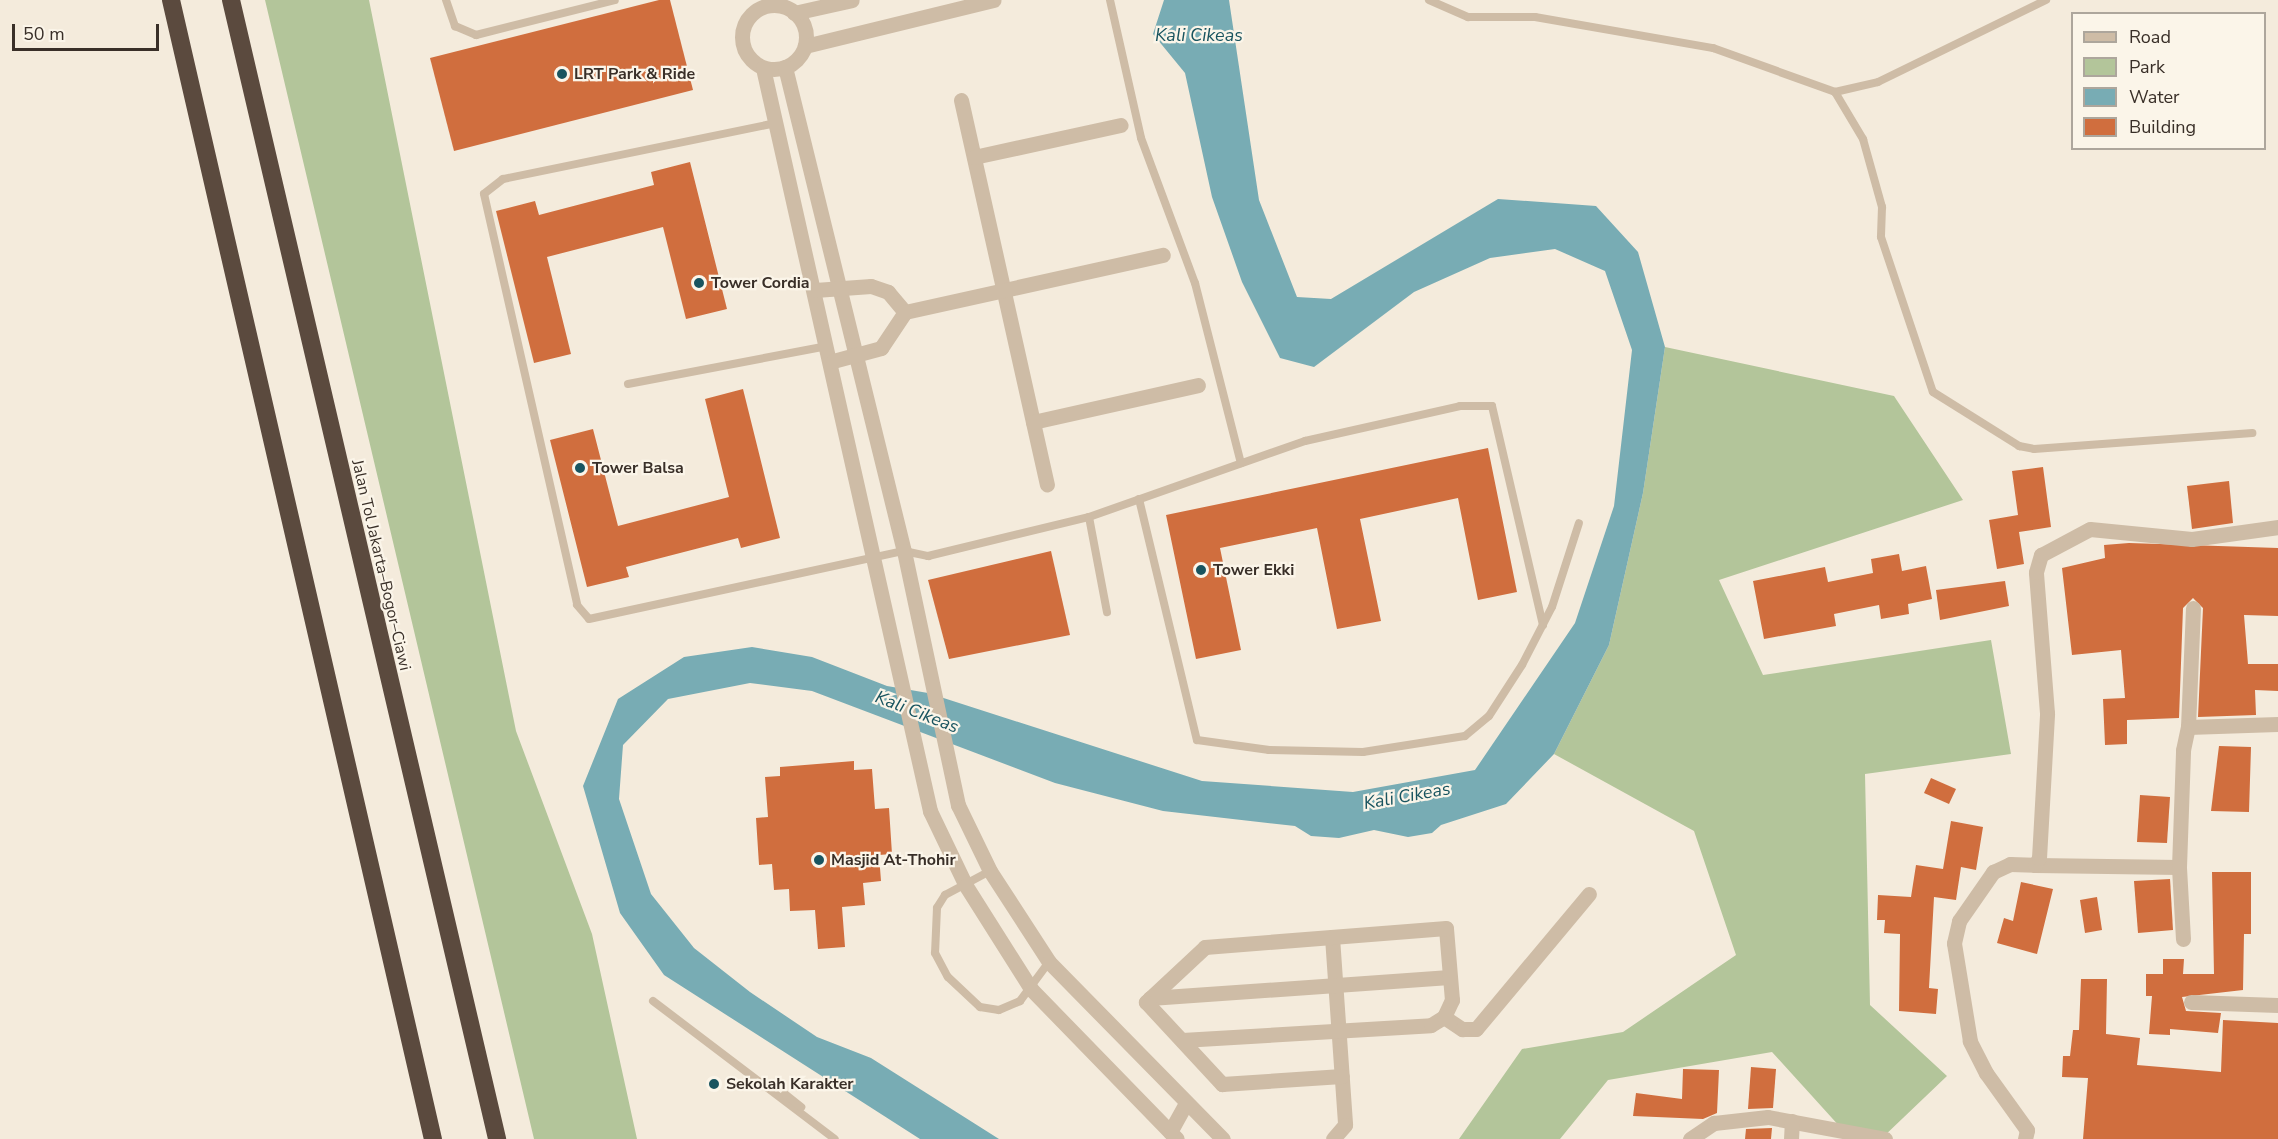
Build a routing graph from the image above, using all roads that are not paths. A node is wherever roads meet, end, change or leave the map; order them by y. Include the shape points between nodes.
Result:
1 (171, 0) edge
2 (231, 0) edge
3 (446, 0) edge
4 (615, 0) edge
5 (852, 0) edge
6 (993, 0) edge
7 (1110, 0) edge
8 (1429, 0) edge
9 (2046, 0) edge
10 (752, 6) edge
11 (786, 6) edge
12 (805, 46) junction
13 (785, 67) junction
14 (763, 68) junction
15 (1834, 92) junction
16 (961, 100) dead end
17 (776, 123) junction
18 (1121, 125) dead end
19 (974, 157) junction
20 (1163, 255) dead end
21 (842, 287) junction
22 (815, 290) junction
23 (1004, 291) junction
24 (905, 312) junction
25 (828, 345) junction
26 (857, 357) junction
27 (833, 361) junction
28 (627, 384) dead end
29 (1198, 385) dead end
30 (1033, 422) junction
31 (2253, 433) dead end
32 (1241, 463) junction
33 (1047, 484) dead end
34 (1138, 499) junction
35 (1089, 517) junction
36 (1579, 523) dead end
37 (2278, 527) edge
38 (904, 552) junction
39 (873, 558) junction
40 (2193, 608) dead end
41 (1107, 612) dead end
42 (1543, 625) junction
43 (2278, 724) edge
44 (2188, 727) junction
45 (2035, 866) junction
46 (2179, 867) junction
47 (990, 871) junction
48 (966, 886) junction
49 (1589, 894) dead end
50 (1332, 937) junction
51 (2182, 939) dead end
52 (1049, 962) junction
53 (1449, 977) junction
54 (1336, 985) junction
55 (1030, 989) junction
56 (1150, 998) junction
57 (653, 1001) dead end
58 (2191, 1002) dead end
59 (2278, 1005) edge
60 (1444, 1017) junction
61 (1339, 1030) junction
62 (1182, 1040) junction
63 (1342, 1076) junction
64 (785, 1094) dead end
65 (1186, 1103) junction
66 (1792, 1121) junction
67 (1173, 1136) edge
68 (433, 1139) edge
69 (496, 1139) edge
70 (837, 1139) edge
71 (1223, 1139) edge
72 (1333, 1139) edge
73 (1690, 1139) edge
74 (1791, 1139) edge
75 (1885, 1139) edge
76 (2025, 1139) edge

1 - 68 highway
2 - 69 highway, Jalan Tol Jakarta–Bogor–Ciawi
3 - 4 lane via 455,26 476,35
5 - 11 street
6 - 12 street
7 - 32 lane via 1141,138 1196,283
8 - 15 lane via 1468,17 1535,17 1713,48
9 - 15 lane via 1878,82
10 - 11 street
10 - 14 street via 741,43 748,58
11 - 12 street via 806,34
12 - 13 street
13 - 14 street
13 - 21 street
14 - 17 street
15 - 31 lane via 1863,139 1882,207 1881,237 1933,392 2019,446 2034,449
16 - 19 street
17 - 22 street
17 - 39 lane via 503,179 484,194 485,212 582,615 598,620
18 - 19 street
19 - 23 street
20 - 23 street
21 - 22 street
21 - 24 street via 888,292
21 - 26 street
22 - 25 street
23 - 24 street
23 - 30 street
24 - 26 street via 892,338
25 - 27 street
25 - 28 lane
26 - 27 street
26 - 38 street
27 - 39 street
29 - 30 street
30 - 33 street
32 - 34 lane
32 - 42 lane via 1357,428 1460,406 1492,406
34 - 35 lane
34 - 42 lane via 1197,740 1269,750 1363,752 1465,736 1489,716
35 - 38 lane via 928,556
35 - 41 lane
36 - 42 lane
37 - 45 street via 2192,539 2090,529 2041,555 2036,572 2047,714
38 - 39 lane
38 - 47 street via 958,805
39 - 48 street via 887,637 930,811
40 - 44 street
43 - 44 street
44 - 46 street
45 - 46 street
45 - 76 street via 2010,864 1993,872 1959,921 1954,943 1970,1041 1986,1073 2027,1130
46 - 51 street
47 - 48 lane
47 - 52 street
48 - 55 street
48 - 55 lane via 945,895 937,908 935,953 948,977 972,1002 999,1010 1020,1001
49 - 60 street via 1476,1029 1462,1029
50 - 53 street via 1446,928
50 - 54 street
50 - 56 street via 1205,947
52 - 55 lane
52 - 65 street
53 - 54 street
53 - 60 street via 1452,1000
54 - 56 street
54 - 61 street
55 - 67 street
56 - 62 street via 1146,1002
57 - 70 lane
58 - 59 street
60 - 61 street via 1431,1025
61 - 62 street
61 - 63 street
62 - 63 street via 1222,1084
63 - 72 street via 1345,1125
64 - 70 lane
65 - 67 street
65 - 71 street
66 - 73 street via 1714,1123
66 - 74 street
66 - 75 street

